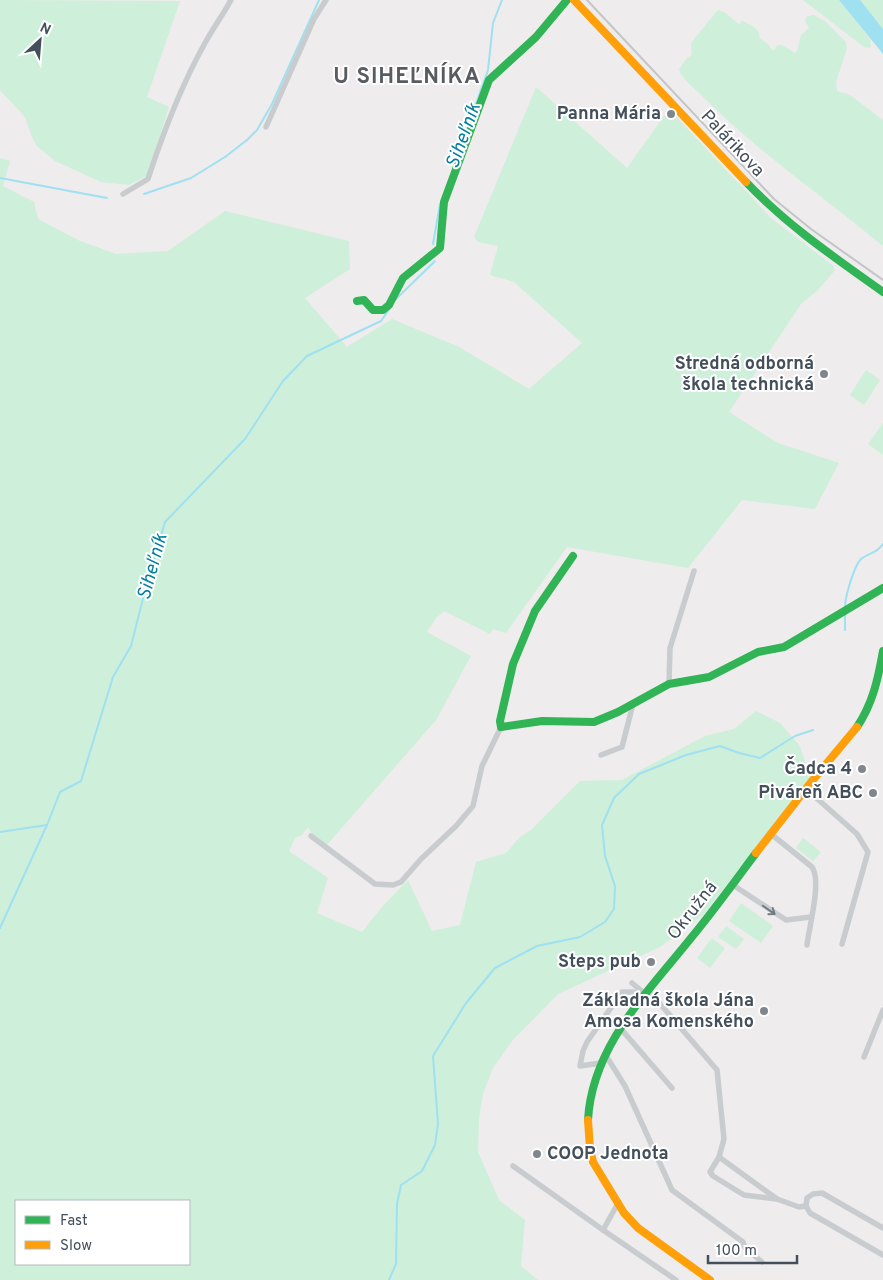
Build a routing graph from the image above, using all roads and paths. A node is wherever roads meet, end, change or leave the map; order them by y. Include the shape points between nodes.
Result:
1 (231, 0) edge
2 (326, 0) edge
3 (567, 0) edge
4 (574, 0) edge
5 (266, 127) dead end
6 (123, 194) dead end
7 (883, 292) edge
8 (357, 301) dead end
9 (573, 556) dead end
10 (694, 571) dead end
11 (883, 588) edge
12 (883, 651) edge
13 (669, 684) junction
14 (633, 704) junction
15 (501, 727) junction
16 (601, 755) dead end
17 (807, 788) junction
18 (771, 834) junction
19 (311, 836) dead end
20 (733, 885) junction
21 (811, 917) junction
22 (842, 944) dead end
23 (807, 945) dead end
24 (632, 983) dead end
25 (648, 993) junction
26 (883, 1010) edge
27 (621, 1029) junction
28 (605, 1054) junction
29 (864, 1057) dead end
30 (602, 1063) junction
31 (672, 1088) dead end
32 (719, 1157) junction
33 (513, 1166) dead end
34 (777, 1199) junction
35 (617, 1205) junction
36 (806, 1206) junction
37 (883, 1228) edge
38 (603, 1230) junction
39 (883, 1255) edge
40 (762, 1262) dead end
41 (676, 1280) edge
42 (710, 1280) edge

1 - 6 street via 205,42 184,86 148,179
2 - 5 street via 314,19
3 - 8 street via 536,37 489,80 444,202 440,248 403,278 386,308 373,310 364,300
4 - 7 street, Palárikova via 770,207
9 - 15 street via 529,624 513,664
10 - 13 street via 670,648
11 - 13 street via 784,647 758,652 709,677
12 - 17 street, Okružná via 877,684 868,708 856,728
13 - 14 street
14 - 15 street via 594,722 542,721
14 - 16 street via 622,747
15 - 19 street via 482,766 473,806 401,882 376,884
17 - 18 street, Okružná
17 - 22 street via 857,834 868,852
18 - 20 street, Okružná
18 - 21 street via 814,869 816,888
20 -> 21 street via 786,920
20 - 25 street, Okružná
21 - 23 street
24 - 25 street
25 - 27 street, Okružná
25 - 30 street via 622,992 586,1042 580,1066
25 - 32 street via 716,1070 724,1139
26 - 29 street
27 - 28 street, Okružná
27 - 31 street
28 - 30 street, Okružná
28 - 40 street via 625,1086 672,1190 743,1242
30 - 35 street, Okružná via 594,1084 587,1127 592,1159
32 - 34 street
32 - 34 street via 710,1172 713,1176 744,1196
33 - 38 street
34 - 36 street via 798,1207
35 - 38 street
35 - 42 street, Okružná via 638,1228
36 - 37 street via 807,1198 822,1193
36 - 39 street via 810,1213
38 - 41 street

